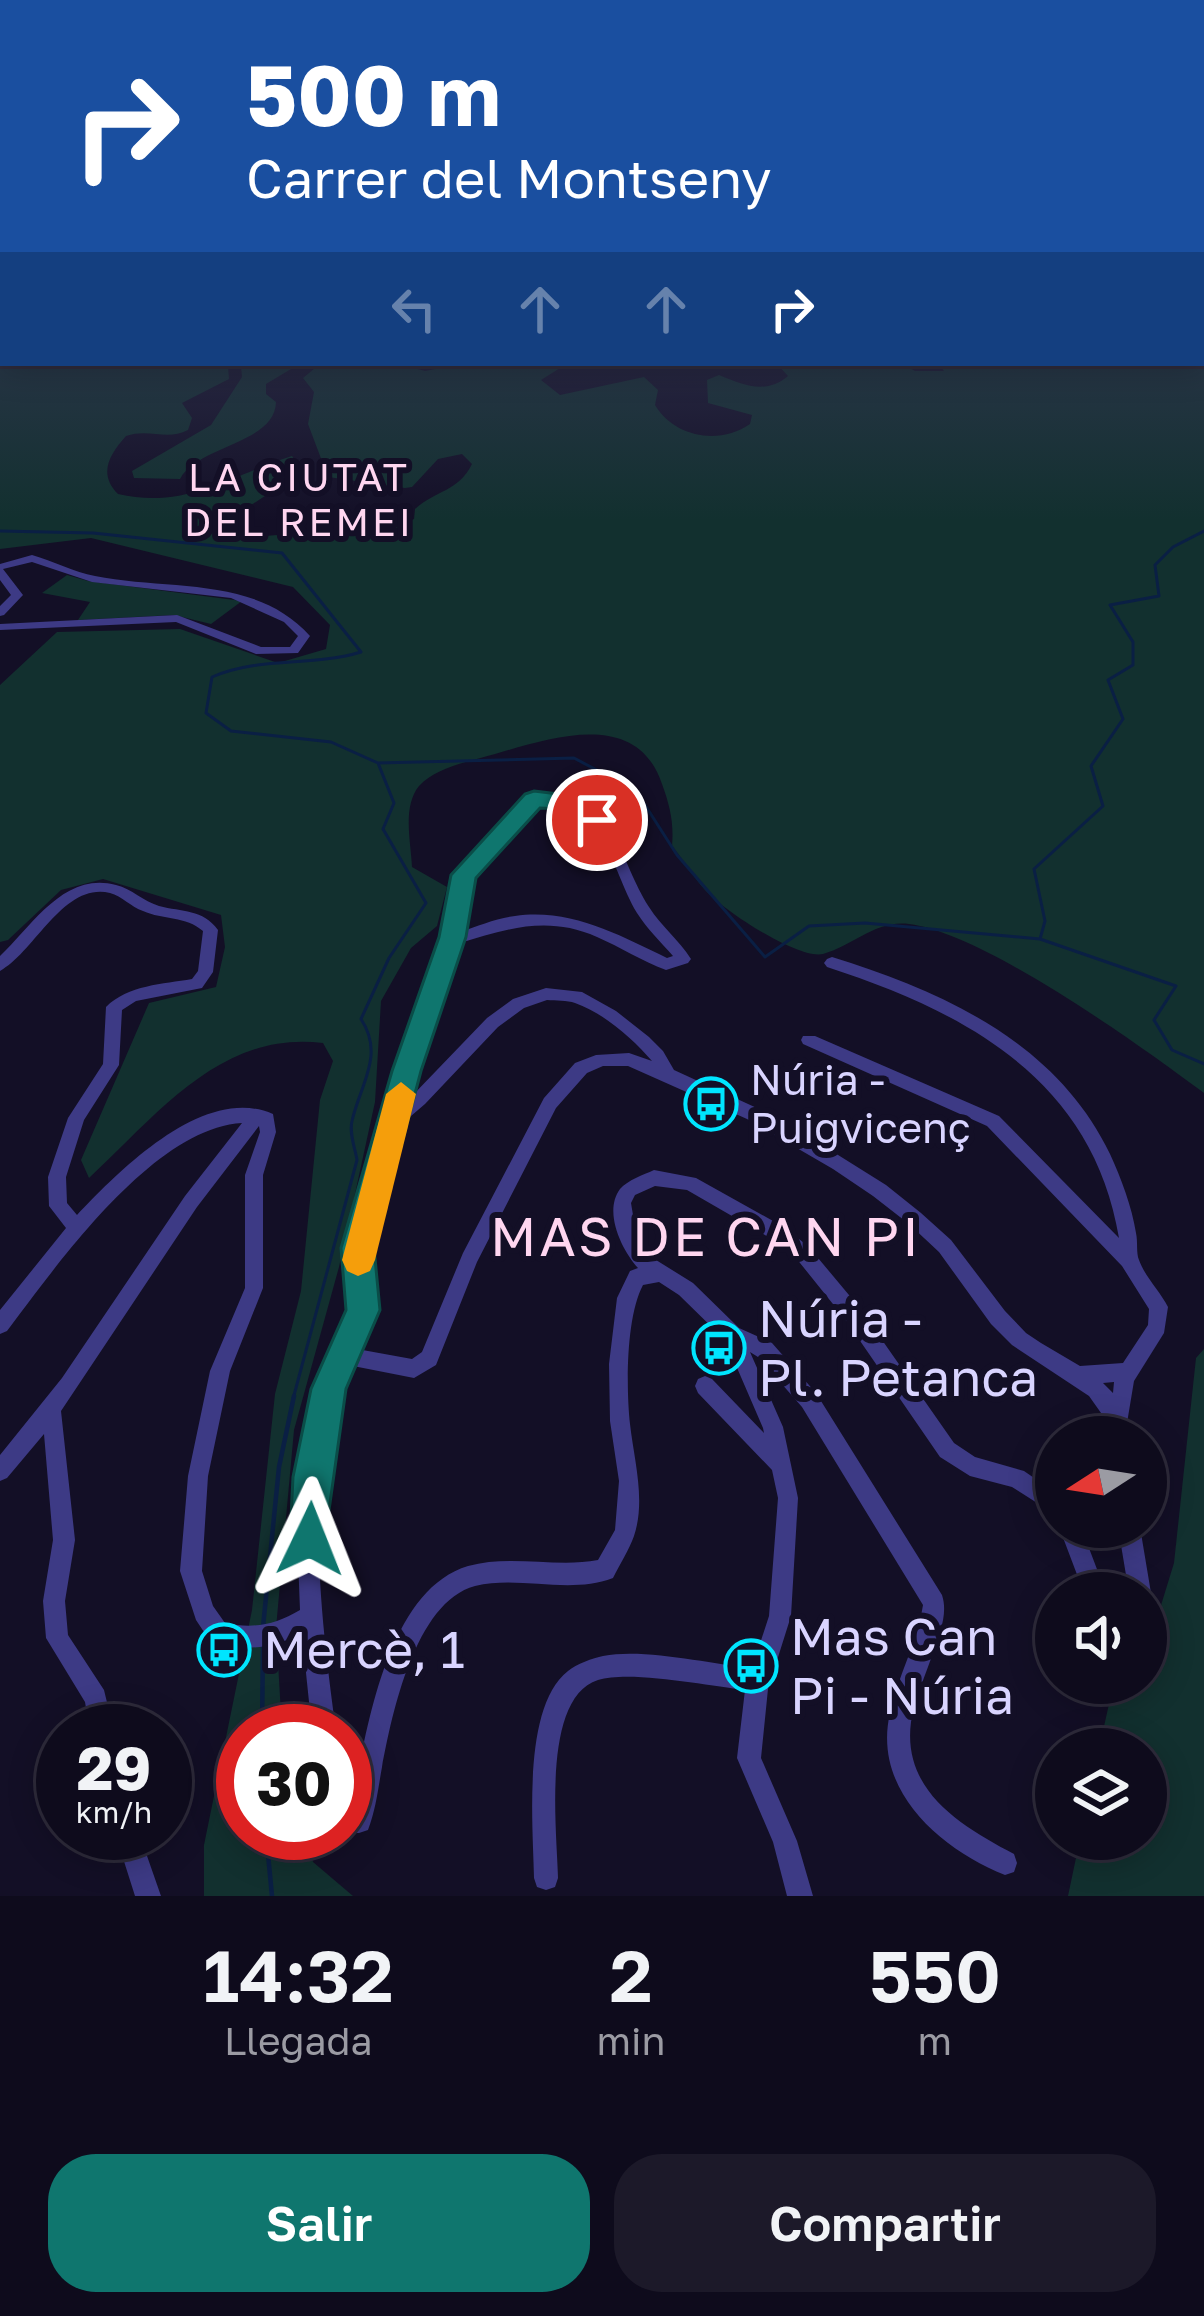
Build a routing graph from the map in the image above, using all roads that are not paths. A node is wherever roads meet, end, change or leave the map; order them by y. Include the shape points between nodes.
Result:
1 (0, 570) edge
2 (0, 613) edge
3 (0, 627) edge
4 (451, 940) junction
5 (832, 963) dead end
6 (0, 965) edge
7 (808, 1040) dead end
8 (668, 1074) junction
9 (258, 1115) junction
10 (395, 1120) junction
11 (76, 1227) junction
12 (1128, 1260) junction
13 (658, 1274) junction
14 (0, 1324) edge
15 (732, 1334) junction
16 (342, 1355) junction
17 (1129, 1372) junction
18 (1078, 1375) junction
19 (705, 1386) dead end
20 (52, 1413) junction
21 (1114, 1416) edge
22 (1121, 1416) edge
23 (782, 1467) junction
24 (0, 1471) edge
25 (1035, 1490) edge
26 (314, 1615) junction
27 (759, 1680) junction
28 (97, 1704) edge
29 (322, 1704) edge
30 (372, 1759) edge
31 (136, 1860) edge
32 (1005, 1863) dead end
33 (546, 1878) dead end
34 (148, 1896) edge
35 (800, 1896) edge

1 - 2 street via 17,595
1 - 3 street via 36,558 87,578 233,595 289,620 304,636 294,650 274,653 177,618
4 - 4 street via 464,875 518,811 547,797 582,808 609,833 638,901 683,959 666,964 598,931 546,919
4 - 10 street
5 - 12 street via 962,1014 1056,1086 1100,1142 1115,1178 1130,1234
6 - 11 street via 63,901 91,888 197,918 211,930 200,981 127,998 112,1012 108,1072 76,1118 57,1177 58,1207
7 - 12 street via 993,1121
8 - 10 street via 646,1043 585,997 543,993 501,1016
8 - 16 street via 629,1059 581,1068 550,1103 469,1259 429,1358 414,1369
8 - 18 street via 885,1196 948,1249 986,1309
9 - 11 street via 225,1118 171,1143
9 - 20 street
9 - 26 street via 268,1132 254,1175 254,1288 209,1412 191,1571 218,1633 251,1642
10 - 16 street via 358,1248 363,1310
11 - 14 street
12 - 17 street via 1159,1307 1157,1327
13 - 15 street
13 - 25 street via 628,1242 622,1203 629,1190 672,1179 737,1206 820,1273 947,1450
13 - 30 street via 637,1277 626,1298 620,1421 629,1481 620,1549 605,1570 564,1577 493,1572 464,1578 432,1602 418,1617
15 - 23 street via 762,1393
15 - 32 street via 765,1349 809,1400 934,1603 898,1722 897,1751 914,1796 941,1824
16 - 26 street via 312,1477
17 - 18 street
17 - 22 street
18 - 21 street via 1105,1395
19 - 23 street
20 - 24 street
20 - 28 street via 64,1540 57,1638
23 - 27 street via 788,1498 780,1616
26 - 29 street
27 - 33 street via 600,1668 572,1682 552,1713 547,1743
27 - 35 street via 749,1758
31 - 34 street

